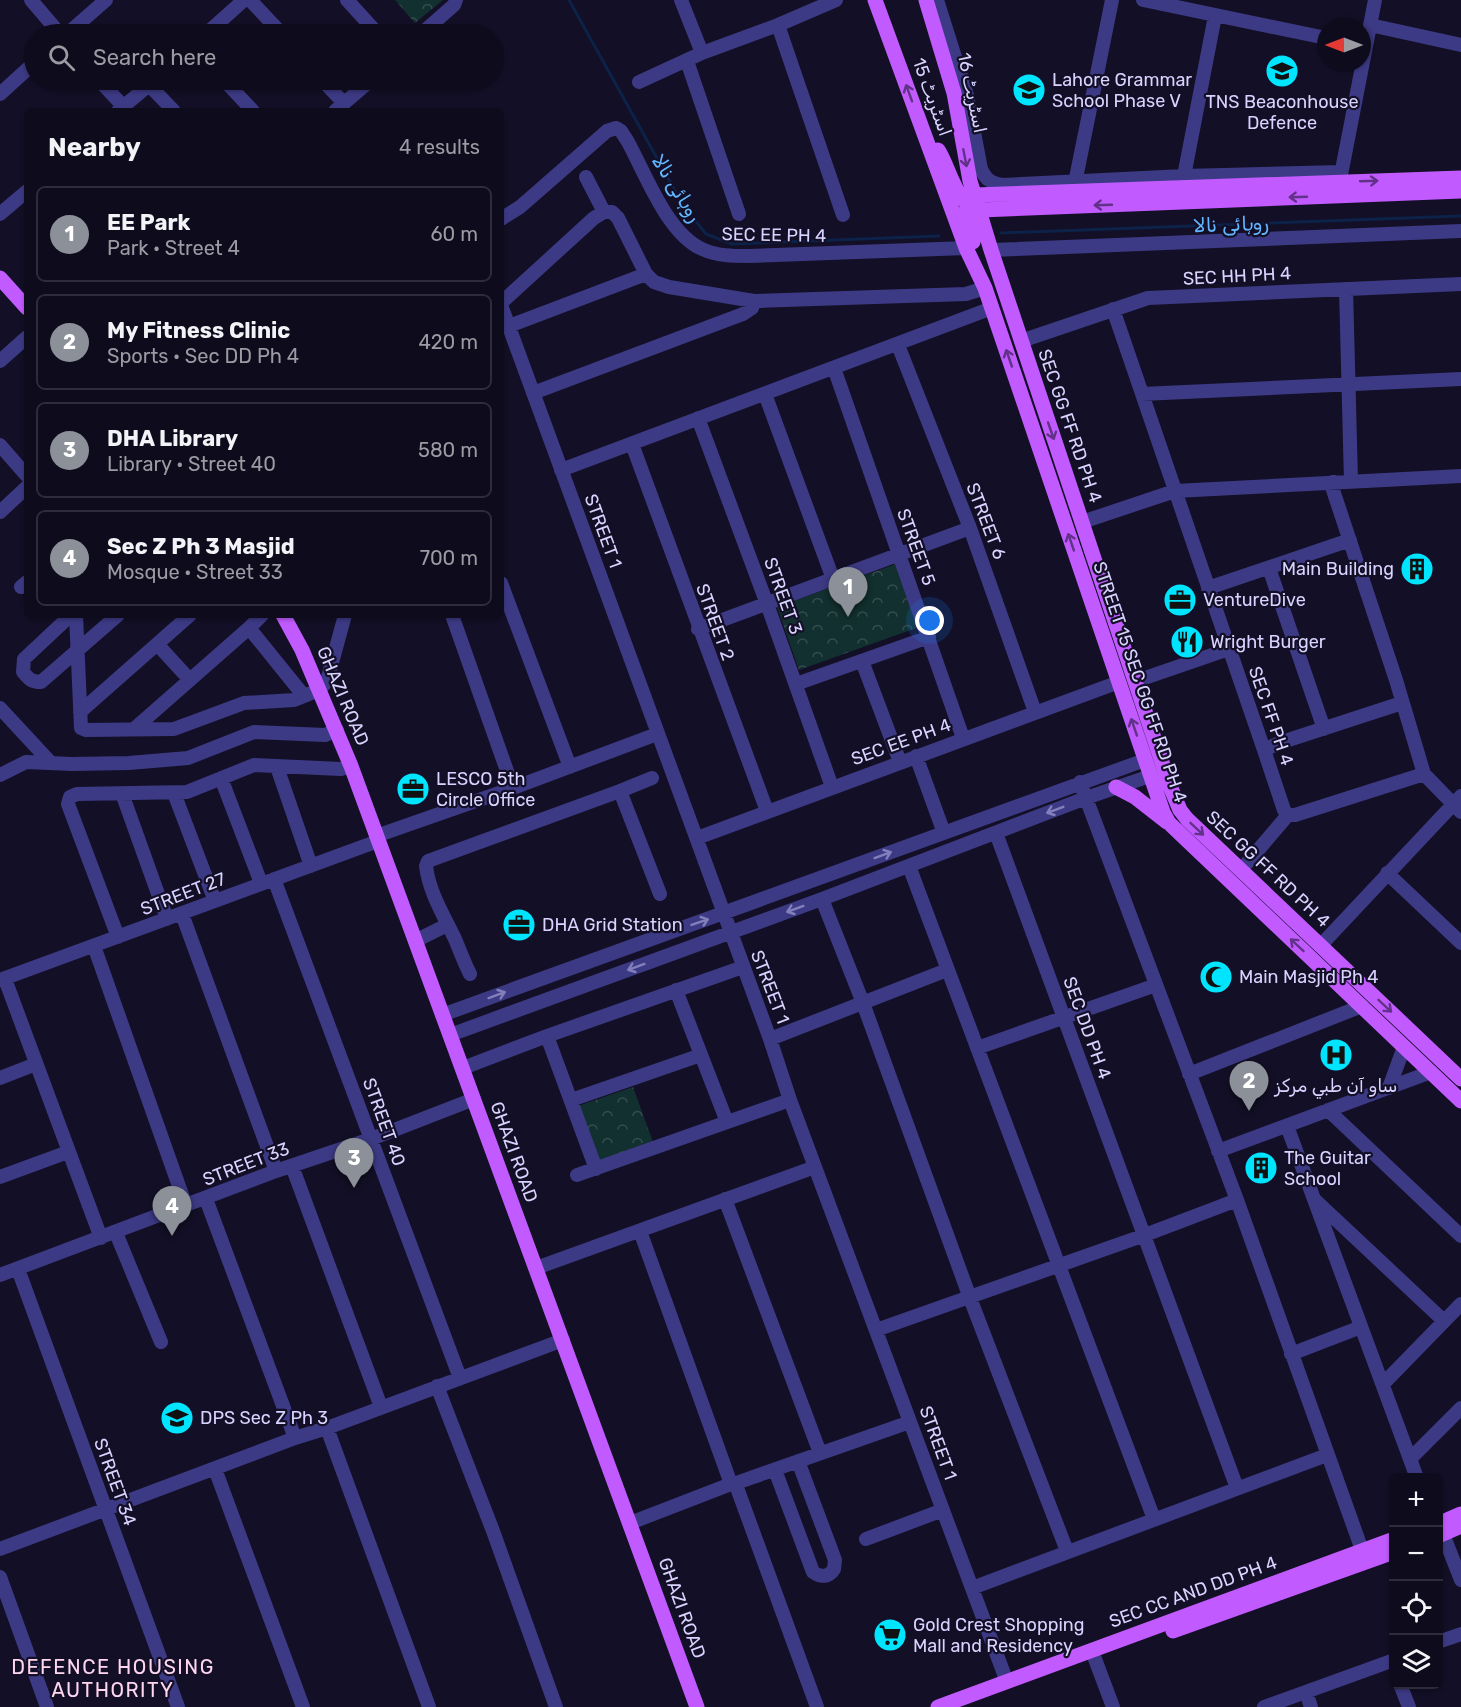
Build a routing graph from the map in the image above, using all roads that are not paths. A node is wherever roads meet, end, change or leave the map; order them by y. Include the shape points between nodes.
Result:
1 (31, 0) edge
2 (106, 0) edge
3 (244, 0) edge
4 (250, 0) edge
5 (347, 0) edge
6 (456, 0) edge
7 (681, 0) edge
8 (836, 0) edge
9 (875, 0) edge
10 (926, 0) edge
11 (937, 0) edge
12 (1112, 0) edge
13 (1143, 0) edge
14 (1376, 0) edge
15 (1215, 16) junction
16 (1371, 21) edge
17 (51, 24) edge
18 (78, 24) edge
19 (217, 24) edge
20 (273, 24) edge
21 (369, 24) edge
22 (432, 24) edge
23 (778, 25) junction
24 (1371, 25) edge
25 (1317, 36) edge
26 (1461, 45) edge
27 (702, 53) junction
28 (687, 61) junction
29 (24, 72) edge
30 (1359, 72) edge
31 (639, 82) dead end
32 (106, 90) edge
33 (143, 90) edge
34 (158, 90) edge
35 (233, 90) edge
36 (328, 90) edge
37 (359, 90) edge
38 (0, 94) edge
39 (339, 107) edge
40 (119, 108) edge
41 (121, 108) edge
42 (172, 108) edge
43 (250, 108) edge
44 (923, 129) junction
45 (1184, 176) junction
46 (586, 177) dead end
47 (1340, 177) junction
48 (1461, 178) edge
49 (1212, 181) junction
50 (1075, 183) junction
51 (1461, 191) edge
52 (24, 194) edge
53 (974, 203) junction
54 (951, 207) joint
55 (604, 212) junction
56 (0, 214) edge
57 (739, 214) dead end
58 (843, 215) dead end
59 (504, 217) edge
60 (1461, 231) edge
61 (966, 248) junction
62 (991, 250) junction
63 (978, 272) junction
64 (646, 274) junction
65 (0, 278) edge
66 (1461, 284) edge
67 (985, 288) junction
68 (1346, 289) junction
69 (504, 301) edge
70 (754, 301) junction
71 (24, 305) edge
72 (992, 308) junction
73 (1113, 309) junction
74 (504, 312) edge
75 (509, 326) junction
76 (24, 340) edge
77 (1021, 341) junction
78 (898, 345) junction
79 (0, 360) edge
80 (834, 368) junction
81 (1461, 379) edge
82 (1348, 385) junction
83 (533, 393) junction
84 (765, 394) junction
85 (1142, 394) junction
86 (698, 418) junction
87 (632, 444) junction
88 (0, 445) edge
89 (24, 466) edge
90 (561, 470) junction
91 (1461, 476) edge
92 (1351, 481) junction
93 (1333, 482) junction
94 (24, 490) edge
95 (1175, 491) junction
96 (0, 512) edge
97 (1082, 522) junction
98 (970, 528) junction
99 (1350, 540) junction
100 (900, 555) junction
101 (1269, 568) junction
102 (833, 579) junction
103 (1208, 588) junction
104 (504, 591) edge
105 (767, 604) junction
106 (71, 618) edge
107 (74, 618) edge
108 (115, 618) edge
109 (187, 618) edge
110 (259, 618) edge
111 (285, 618) edge
112 (344, 618) edge
113 (453, 618) edge
114 (249, 628) junction
115 (698, 629) junction
116 (929, 637) junction
117 (158, 644) junction
118 (1229, 649) junction
119 (78, 652) junction
120 (862, 661) junction
121 (189, 680) junction
122 (1136, 681) junction
123 (1119, 682) junction
124 (796, 684) junction
125 (319, 690) junction
126 (304, 696) junction
127 (1402, 703) junction
128 (0, 708) edge
129 (80, 712) junction
130 (1035, 712) junction
131 (134, 729) junction
132 (1324, 729) junction
133 (337, 730) junction
134 (657, 734) junction
135 (963, 738) junction
136 (1264, 750) junction
137 (915, 756) junction
138 (1145, 760) junction
139 (900, 762) junction
140 (51, 764) junction
141 (351, 766) junction
142 (277, 767) junction
143 (570, 767) junction
144 (1424, 774) junction
145 (0, 775) edge
146 (1150, 776) junction
147 (221, 778) junction
148 (652, 778) dead end
149 (1080, 782) junction
150 (832, 787) junction
151 (513, 788) junction
152 (1116, 788) junction
153 (620, 791) junction
154 (174, 793) junction
155 (124, 794) junction
156 (1086, 798) junction
157 (1458, 804) edge
158 (767, 811) junction
159 (1288, 815) junction
160 (1169, 824) junction
161 (944, 833) junction
162 (996, 833) junction
163 (377, 838) junction
164 (697, 838) junction
165 (311, 866) junction
166 (909, 866) junction
167 (1241, 870) junction
168 (1387, 873) junction
169 (268, 881) junction
170 (660, 894) dead end
171 (822, 899) junction
172 (215, 901) junction
173 (182, 914) junction
174 (724, 914) junction
175 (167, 919) junction
176 (447, 924) junction
177 (730, 932) junction
178 (118, 937) junction
179 (415, 941) junction
180 (1461, 943) edge
181 (1321, 945) junction
182 (94, 946) junction
183 (743, 967) junction
184 (947, 970) junction
185 (470, 974) dead end
186 (2, 979) edge
187 (1156, 985) junction
188 (676, 990) junction
189 (863, 1003) junction
190 (1362, 1006) junction
191 (442, 1015) junction
192 (1064, 1017) junction
193 (450, 1035) junction
194 (547, 1036) junction
195 (770, 1039) junction
196 (1405, 1040) junction
197 (977, 1048) junction
198 (701, 1055) junction
199 (36, 1064) junction
200 (463, 1068) junction
201 (1431, 1072) junction
202 (1190, 1074) junction
203 (0, 1078) edge
204 (1461, 1078) edge
205 (1389, 1088) junction
206 (474, 1100) junction
207 (571, 1100) junction
208 (790, 1100) junction
209 (1461, 1101) edge
210 (1328, 1110) junction
211 (727, 1122) junction
212 (1287, 1126) junction
213 (371, 1139) junction
214 (1218, 1151) junction
215 (68, 1152) junction
216 (292, 1166) junction
217 (815, 1167) junction
218 (596, 1168) junction
219 (276, 1171) junction
220 (577, 1175) dead end
221 (0, 1177) edge
222 (206, 1198) junction
223 (725, 1199) junction
224 (1237, 1200) junction
225 (1315, 1200) junction
226 (186, 1206) junction
227 (640, 1231) junction
228 (116, 1233) junction
229 (1145, 1235) junction
230 (1461, 1236) edge
231 (101, 1238) junction
232 (1059, 1266) junction
233 (536, 1268) junction
234 (18, 1269) junction
235 (0, 1275) edge
236 (970, 1298) junction
237 (1461, 1304) edge
238 (1444, 1321) junction
239 (1361, 1327) junction
240 (876, 1330) junction
241 (563, 1340) junction
242 (161, 1342) dead end
243 (1291, 1353) junction
244 (460, 1378) junction
245 (1383, 1384) junction
246 (437, 1386) junction
247 (381, 1407) junction
248 (1461, 1408) edge
249 (910, 1422) junction
250 (327, 1428) junction
251 (295, 1438) junction
252 (820, 1453) junction
253 (1327, 1455) junction
254 (1411, 1458) junction
255 (798, 1461) junction
256 (215, 1469) junction
257 (775, 1470) junction
258 (1416, 1473) edge
259 (734, 1485) junction
260 (1237, 1488) junction
261 (106, 1509) junction
262 (943, 1510) junction
263 (1461, 1514) edge
264 (1154, 1519) junction
265 (630, 1522) junction
266 (1461, 1526) edge
267 (1443, 1529) edge
268 (1443, 1530) edge
269 (1443, 1538) edge
270 (866, 1539) dead end
271 (1389, 1541) edge
272 (0, 1549) edge
273 (1362, 1550) junction
274 (1066, 1551) junction
275 (1389, 1554) edge
276 (0, 1577) edge
277 (1461, 1580) edge
278 (972, 1588) junction
279 (1461, 1634) edge
280 (1443, 1640) edge
281 (1095, 1659) junction
282 (1389, 1663) edge
283 (1007, 1682) junction
284 (1402, 1689) edge
285 (1306, 1692) junction
286 (42, 1705) edge
287 (178, 1707) edge
288 (303, 1707) edge
289 (429, 1707) edge
290 (556, 1707) edge
291 (697, 1707) edge
292 (817, 1707) edge
293 (938, 1707) edge
294 (966, 1707) edge
295 (1113, 1707) edge
296 (1264, 1707) edge
297 (1311, 1707) edge
298 (1409, 1707) edge

1 - 17 street
2 - 18 street
3 - 19 street
4 - 20 street
5 - 21 street
6 - 22 street
7 - 27 street
8 - 23 street
44 -> 9 main road, اسٹریٹ 15
10 -> 53 main road, اسٹریٹ 16 via 954,93
11 - 50 street via 967,95 985,178 1003,185
12 - 50 street
13 - 15 street
14 - 16 street
15 - 25 street
15 - 45 street
23 - 27 street
23 - 58 street
24 - 26 street
27 - 28 street
28 - 31 street
28 - 57 street
29 - 38 street
30 - 47 street
32 - 40 street
33 - 41 street
34 - 42 street
35 - 43 street
36 - 39 street
37 - 39 street
44 - 53 main road via 943,157 956,190
44 - 54 main road, اسٹریٹ 15
45 - 49 street
45 - 50 street
46 - 55 street
47 -> 48 main road
47 - 49 main road
49 - 53 main road
51 -> 53 main road
52 - 56 street
53 - 62 main road, SEC GG FF RD PH 4
53 - 63 main road via 966,217 977,253
54 - 61 main road, STREET 15 SEC GG FF RD PH 4
55 - 64 street via 612,212 618,218
55 - 69 street
59 - 61 street, SEC EE PH 4 via 607,131 616,128 628,142 670,220 679,232 703,249 728,256 749,256
60 - 62 street
61 - 63 main road, STREET 15 SEC GG FF RD PH 4
62 - 77 main road, SEC GG FF RD PH 4
63 - 67 main road, STREET 15 SEC GG FF RD PH 4
64 - 70 street via 654,282 669,287
64 - 75 street
65 - 71 main road
66 - 68 street, SEC HH PH 4
67 - 70 street via 966,294
67 - 72 main road, STREET 15 SEC GG FF RD PH 4
68 - 73 street, SEC HH PH 4 via 1148,298
68 - 82 street
70 - 83 street via 743,315
72 - 78 street
123 -> 72 main road, STREET 15 SEC GG FF RD PH 4
73 - 77 street, SEC HH PH 4
73 - 85 street, SEC FF PH 4
74 - 75 street, STREET 1
75 - 83 street, STREET 1
76 - 79 street
77 -> 97 main road, SEC GG FF RD PH 4
78 - 80 street
78 - 98 street, STREET 6
80 - 84 street
80 - 100 street, STREET 5
81 - 82 street
82 - 85 street
82 - 92 street
83 - 90 street, STREET 1
84 - 86 street
84 - 102 street
85 - 95 street, SEC FF PH 4
86 - 87 street
86 - 105 street, STREET 3
87 - 90 street
87 - 115 street, STREET 2
88 - 89 street
90 - 134 street, STREET 1
91 - 92 street
92 - 93 street
93 - 95 street
93 - 99 street
94 - 96 street
95 - 97 street
95 - 103 street, SEC FF PH 4
97 - 122 main road, SEC GG FF RD PH 4
98 - 100 street
98 - 130 street, STREET 6
99 - 101 street
99 - 127 street
100 - 102 street
100 - 116 street, STREET 5
101 - 103 street
101 - 132 street
102 - 105 street
103 - 118 street, SEC FF PH 4
104 - 143 street
105 - 115 street
105 - 124 street, STREET 3
106 - 119 street via 24,659 23,672 33,682 41,682
107 - 119 street
108 - 119 street
109 - 117 street
110 - 114 street
111 - 125 main road, GHAZI ROAD
112 - 125 street via 327,681
113 - 151 street
114 - 121 street
114 - 126 street
115 - 158 street, STREET 2
116 - 120 street
116 - 135 street, STREET 5
117 - 121 street
117 - 129 street
118 - 122 street
118 - 136 street, SEC FF PH 4
119 - 129 street
120 - 124 street
120 - 139 street
121 - 131 street
122 -> 167 main road, SEC GG FF RD PH 4 via 1180,810
123 - 130 street, SEC EE PH 4
138 -> 123 main road, STREET 15 SEC GG FF RD PH 4
124 - 150 street, STREET 3
125 - 126 street
125 - 133 main road, GHAZI ROAD
126 - 131 street via 286,702 244,703 174,729
127 - 132 street
127 - 144 street
128 - 140 street
129 - 131 street via 83,730
130 - 135 street, SEC EE PH 4
132 - 136 street
133 - 140 street via 325,735 254,732 188,758
133 - 141 main road, GHAZI ROAD
134 - 143 street, STREET 27
134 - 164 street, STREET 1
135 - 137 street, SEC EE PH 4
136 - 159 street, SEC FF PH 4
137 - 139 street, SEC EE PH 4
137 - 161 street
138 - 146 main road, STREET 15 SEC GG FF RD PH 4
138 - 149 street
139 - 150 street, SEC EE PH 4
140 - 145 street via 26,762
141 - 142 street
141 - 163 main road, GHAZI ROAD
142 - 147 street via 254,765
142 - 165 street
143 - 151 street, STREET 27
144 - 157 street
144 - 159 street
146 - 152 street
146 - 160 main road, STREET 15 SEC GG FF RD PH 4
147 - 154 street
147 - 169 street, STREET 40
148 - 153 street
149 - 156 street
149 - 161 street
150 - 158 street, SEC EE PH 4
151 - 163 street, STREET 27
152 - 156 street
152 - 160 main road via 1135,797
153 - 170 street
153 - 176 street via 428,861 426,870
154 - 155 street
154 - 172 street
155 - 175 street
155 - 178 street via 76,794 68,804
156 -> 162 street
156 - 187 street
157 - 168 street
158 - 164 street, SEC EE PH 4
159 - 167 street
190 -> 160 main road, STREET 15 SEC GG FF RD PH 4
174 -> 161 street
162 - 166 street
162 - 192 street, SEC DD PH 4
163 - 165 street, STREET 27
163 - 179 main road, GHAZI ROAD
164 - 174 street, STREET 1
165 - 169 street, STREET 27
166 - 171 street
166 - 184 street
167 - 181 main road, SEC GG FF RD PH 4
168 - 180 street
168 - 181 street
169 - 172 street, STREET 27
169 - 213 street, STREET 40
171 -> 177 street
171 - 189 street
172 - 173 street, STREET 27
173 - 175 street, STREET 27
173 - 219 street
174 - 177 street, STREET 1
191 -> 174 street
175 - 178 street, STREET 27
176 - 179 street
176 - 185 street
177 - 183 street, STREET 1
177 -> 193 street
178 - 182 street, STREET 27
179 - 191 main road, GHAZI ROAD
181 -> 196 main road, SEC GG FF RD PH 4
182 - 186 street, STREET 27
182 - 226 street
183 - 188 street
183 - 195 street, STREET 1
184 - 189 street
184 - 197 street
186 - 199 street
187 - 192 street
187 - 202 street
188 - 194 street
188 - 198 street
189 - 195 street
189 - 236 street
190 - 196 main road, STREET 15 SEC GG FF RD PH 4
190 - 202 street
191 - 193 main road, GHAZI ROAD
192 - 197 street
192 - 229 street, SEC DD PH 4
193 - 200 main road, GHAZI ROAD
194 - 200 street
194 - 207 street
195 - 208 street, STREET 1
196 - 201 main road, STREET 15 SEC GG FF RD PH 4
196 - 204 main road, SEC GG FF RD PH 4
196 - 205 street
197 - 232 street
198 - 207 street
198 - 211 street
199 - 203 street
199 - 215 street
200 - 206 main road, GHAZI ROAD
201 - 205 street
201 - 209 main road, STREET 15 SEC GG FF RD PH 4
202 - 214 street
205 - 210 street
206 - 213 street, STREET 33
206 - 233 main road, GHAZI ROAD
207 - 218 street
208 - 211 street
208 - 217 street, STREET 1
210 - 212 street
210 - 230 street
211 - 218 street
212 - 214 street
212 - 225 street
213 - 216 street, STREET 33
213 - 244 street, STREET 40
214 - 224 street
215 - 221 street
215 - 231 street
216 - 219 street, STREET 33
216 - 247 street
217 - 223 street
217 - 240 street, STREET 1
218 - 220 street
219 - 222 street, STREET 33
222 - 226 street, STREET 33
222 - 251 street
223 - 227 street
223 - 252 street
224 - 229 street
224 - 243 street
225 - 238 street
225 - 239 street
226 - 228 street, STREET 33
227 - 233 street
227 - 259 street
228 - 231 street, STREET 33
228 - 242 street
229 - 232 street
229 - 260 street, SEC DD PH 4
231 - 234 street, STREET 33
232 - 236 street
232 - 264 street
233 - 241 main road, GHAZI ROAD
234 - 235 street, STREET 33
234 - 261 street, STREET 34
236 - 240 street
236 - 274 street
237 - 238 street
238 - 245 street
239 - 243 street
239 - 245 street
240 - 249 street, STREET 1
241 - 244 street
241 - 265 main road, GHAZI ROAD
243 - 253 street
244 - 246 street
245 - 254 street
246 - 247 street
246 - 290 street
247 - 250 street
248 - 254 street
249 - 252 street
249 - 262 street, STREET 1
250 - 251 street
250 - 289 street
251 - 256 street
252 - 255 street
253 - 260 street
253 - 273 street
254 - 258 street
255 - 257 street
255 - 257 street via 836,1560 827,1576 813,1572
256 - 261 street
256 - 288 street
257 - 259 street
259 - 265 street
259 - 292 street
260 - 264 street
261 - 272 street
261 - 287 street, STREET 34
262 - 270 street
262 - 278 street, STREET 1
263 - 267 main road
264 - 274 street
265 - 291 main road, GHAZI ROAD
266 - 268 main road
269 - 277 street
271 - 273 main road, SEC CC AND DD PH 4
273 - 283 main road, SEC CC AND DD PH 4
274 - 278 street
275 - 281 main road, SEC CC AND DD PH 4
276 - 286 street
278 - 283 street, STREET 1
279 - 280 street
281 - 294 main road, SEC CC AND DD PH 4
281 - 295 street
282 - 285 street
283 - 293 main road, SEC CC AND DD PH 4
284 - 298 street
285 - 296 street
285 - 297 street

